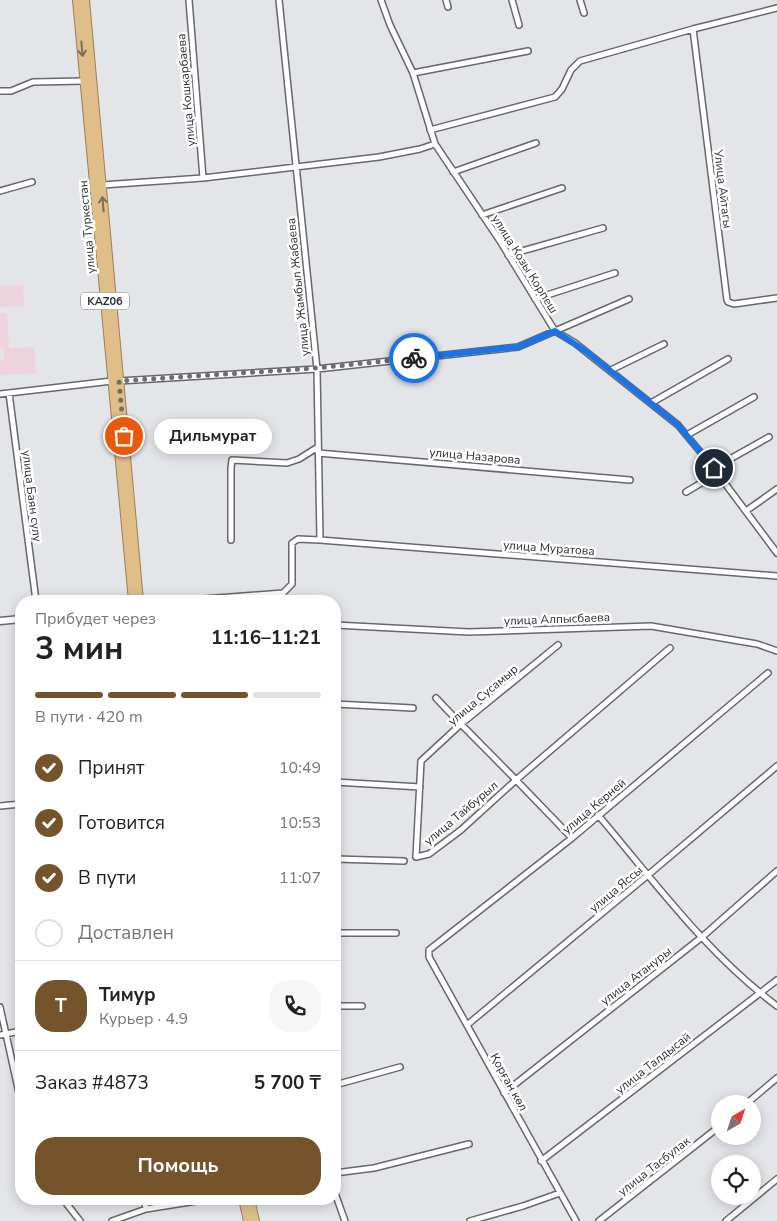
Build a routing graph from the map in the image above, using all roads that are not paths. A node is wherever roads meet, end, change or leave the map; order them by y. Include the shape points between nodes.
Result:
1 (77, 0) edge
2 (85, 0) edge
3 (189, 0) edge
4 (279, 0) edge
5 (380, 0) edge
6 (446, 0) edge
7 (512, 0) edge
8 (580, 0) edge
9 (448, 7) dead end
10 (777, 8) edge
11 (584, 12) dead end
12 (519, 25) dead end
13 (693, 29) junction
14 (528, 51) dead end
15 (414, 73) junction
16 (85, 81) junction
17 (0, 91) edge
18 (430, 130) junction
19 (536, 143) dead end
20 (434, 144) junction
21 (296, 166) junction
22 (453, 172) junction
23 (203, 178) junction
24 (32, 182) dead end
25 (102, 185) junction
26 (562, 188) dead end
27 (0, 191) edge
28 (482, 215) junction
29 (603, 228) dead end
30 (508, 255) junction
31 (615, 273) dead end
32 (777, 298) edge
33 (535, 299) junction
34 (630, 299) dead end
35 (555, 331) junction
36 (664, 344) dead end
37 (728, 359) dead end
38 (317, 368) junction
39 (611, 370) junction
40 (115, 381) junction
41 (9, 393) junction
42 (0, 394) edge
43 (754, 397) dead end
44 (652, 403) junction
45 (687, 435) junction
46 (769, 437) dead end
47 (318, 450) junction
48 (716, 471) junction
49 (630, 480) dead end
50 (777, 489) edge
51 (686, 492) dead end
52 (746, 511) junction
53 (231, 540) dead end
54 (320, 540) junction
55 (776, 550) edge
56 (777, 576) edge
57 (283, 593) joint
58 (35, 595) edge
59 (132, 595) edge
60 (138, 595) edge
61 (257, 595) edge
62 (15, 620) edge
63 (0, 621) edge
64 (341, 625) edge
65 (558, 645) dead end
66 (670, 648) dead end
67 (777, 651) edge
68 (768, 673) dead end
69 (436, 698) dead end
70 (341, 704) edge
71 (413, 708) dead end
72 (462, 724) junction
73 (777, 766) edge
74 (516, 780) junction
75 (341, 782) edge
76 (420, 787) junction
77 (15, 805) edge
78 (0, 806) edge
79 (598, 815) junction
80 (572, 838) junction
81 (341, 859) edge
82 (404, 861) dead end
83 (777, 871) edge
84 (648, 875) junction
85 (341, 932) edge
86 (396, 933) dead end
87 (702, 937) junction
88 (429, 950) joint
89 (777, 980) edge
90 (760, 993) junction
91 (341, 1006) edge
92 (362, 1006) dead end
93 (777, 1006) edge
94 (0, 1007) edge
95 (467, 1025) junction
96 (15, 1032) edge
97 (7, 1033) junction
98 (0, 1035) edge
99 (400, 1067) dead end
100 (15, 1072) edge
101 (777, 1078) edge
102 (341, 1083) edge
103 (504, 1094) junction
104 (757, 1095) edge
105 (711, 1133) edge
106 (469, 1144) dead end
107 (541, 1161) junction
108 (341, 1172) edge
109 (777, 1179) edge
110 (560, 1193) junction
111 (68, 1205) edge
112 (145, 1205) edge
113 (171, 1205) edge
114 (244, 1205) edge
115 (251, 1205) edge
116 (339, 1205) edge
117 (146, 1209) junction
118 (80, 1221) edge
119 (112, 1221) edge
120 (248, 1221) edge
121 (255, 1221) edge
122 (345, 1221) edge
123 (470, 1221) edge
124 (576, 1221) edge
125 (599, 1221) edge
126 (726, 1221) edge

1 -> 16 highway, улица Туркестан / KАZ06
2 - 25 highway, улица Туркестан / KАZ06
3 - 23 street, улица Кошкарбаева
4 - 21 street, улица Жамбыл Жабаева
5 - 15 street, улица Козы Корпеш
6 - 9 street
7 - 12 street
8 - 11 street
10 - 13 street
13 - 18 street via 580,60 556,97
13 - 32 street, Улица Айтагы via 727,300 734,304
14 - 15 street
15 - 18 street, улица Козы Корпеш
16 - 17 street via 33,82 11,91
16 - 40 highway, улица Туркестан / KАZ06
18 - 20 street, улица Козы Корпеш
19 - 22 street
20 - 21 street via 379,158
20 - 22 street, улица Козы Корпеш
21 - 23 street
21 - 38 street, улица Жамбыл Жабаева
22 - 28 street, улица Козы Корпеш
23 - 25 street
24 - 27 street
40 -> 25 highway, улица Туркестан / KАZ06
26 - 28 street
28 - 30 street, улица Козы Корпеш
29 - 30 street
30 - 33 street, улица Козы Корпеш
31 - 33 street
33 - 35 street, улица Козы Корпеш
34 - 35 street
35 - 38 street via 518,347
35 - 39 street, улица Козы Корпеш
36 - 39 street
37 - 44 street
38 - 40 street
38 - 47 street, улица Жамбыл Жабаева
39 - 44 street, улица Козы Корпеш
40 - 41 street
40 - 59 highway, улица Туркестан / KАZ06
40 - 60 highway, улица Туркестан / KАZ06
41 - 42 street
41 - 58 street, улица Баян сулу
43 - 45 street
44 - 45 street, улица Козы Корпеш
45 - 48 street, улица Козы Корпеш
46 - 48 street
47 - 49 street, улица Назарова
47 - 53 street via 287,463 232,460
47 - 54 street, улица Жамбыл Жабаева
48 - 51 street
48 - 52 street, улица Козы Корпеш
50 - 52 street
52 - 55 street, улица Козы Корпеш
54 - 56 street, улица Муратова
54 - 57 street via 298,539 292,543 292,584
57 - 61 street
62 - 63 street
64 - 67 street, улица Алпысбаева via 470,632 650,626 757,644
65 - 72 street, улица Сусамыр
66 - 74 street, улица Тайбурыл
68 - 79 street, улица Керней
69 - 72 street
70 - 71 street
72 - 74 street
72 - 76 street, улица Сусамыр via 421,761
73 - 84 street, улица Яссы
74 - 76 street, улица Тайбурыл via 429,854 416,856
74 - 80 street
75 - 76 street
77 - 78 street
79 - 80 street, улица Керней
79 - 84 street
80 - 88 street, улица Керней
81 - 82 street
83 - 87 street, улица Атануры
84 - 87 street
84 - 95 street, улица Яссы
85 - 86 street
87 - 90 street
87 - 103 street, улица Атануры
88 - 95 street, Қорған көл
89 - 90 street, улица Талдысай
90 - 93 street
90 - 107 street, улица Талдысай
91 - 92 street
94 - 97 street
95 - 103 street, Қорған көл
96 - 97 street
97 - 98 street
97 - 100 street
99 - 102 street
101 - 104 street
103 - 107 street, Қорған көл
105 - 125 street, улица Тасбулак
106 - 108 street via 374,1168
107 - 110 street, Қорған көл
109 - 126 street
110 - 123 street
110 - 124 street, Қорған көл
111 - 118 street
112 - 117 street
113 - 117 street
114 - 120 highway
115 - 121 highway
116 - 122 street
117 - 119 street

